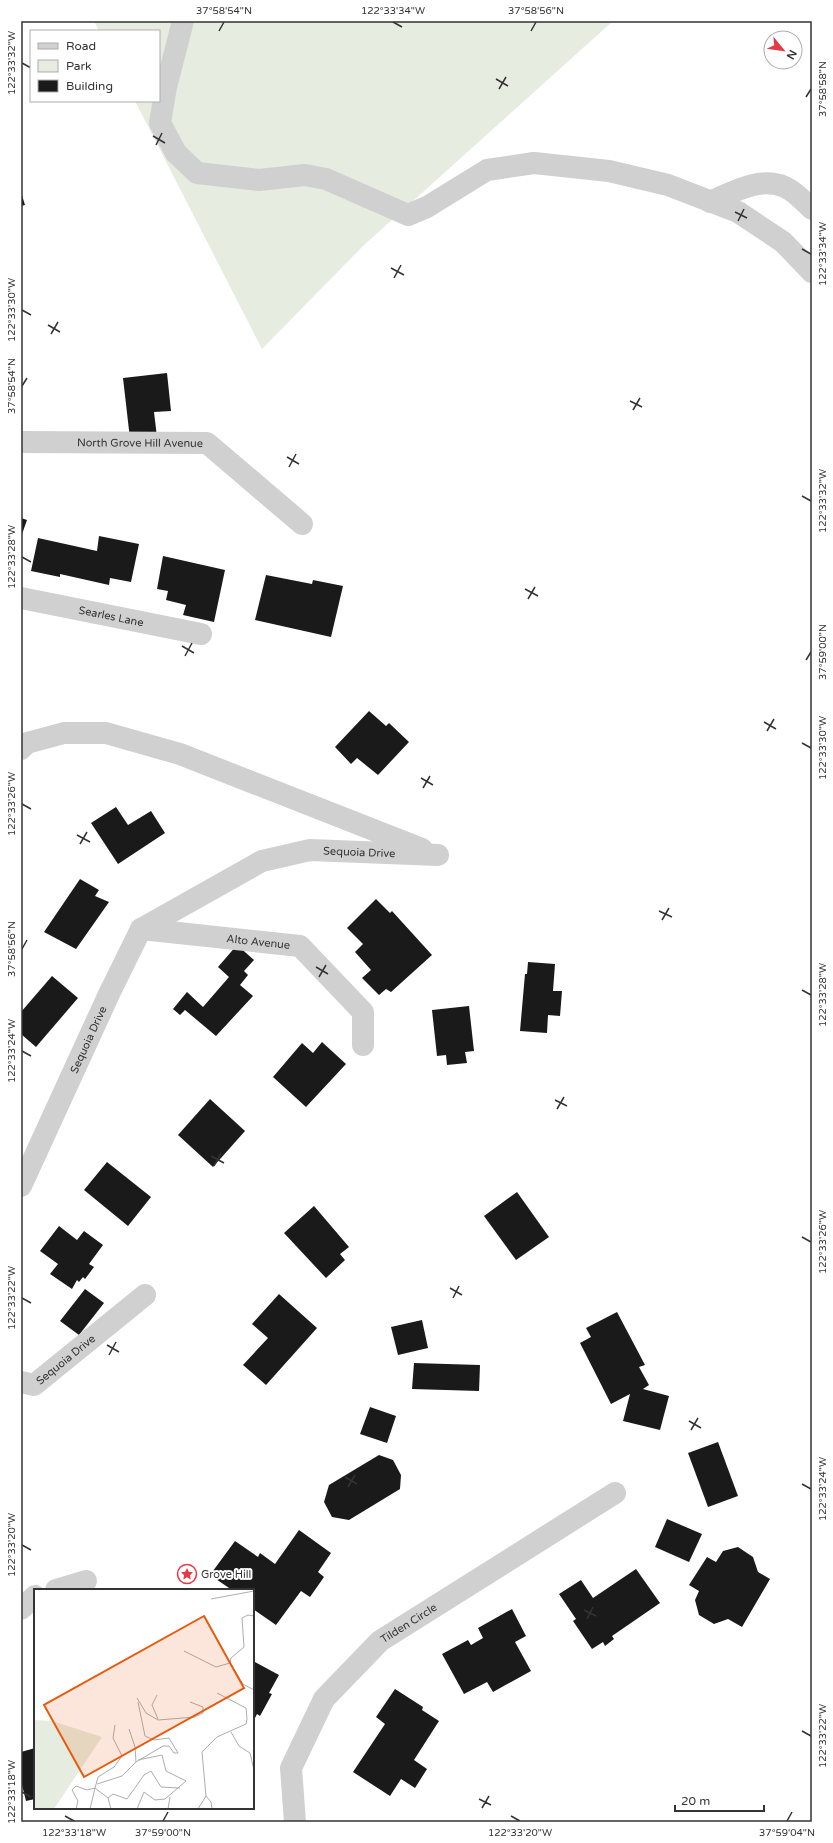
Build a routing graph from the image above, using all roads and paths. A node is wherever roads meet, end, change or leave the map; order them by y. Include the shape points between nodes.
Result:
1 (183, 21) edge
2 (710, 202) junction
3 (812, 210) edge
4 (812, 272) edge
5 (21, 442) edge
6 (302, 524) dead end
7 (21, 598) edge
8 (201, 634) dead end
9 (21, 749) edge
10 (141, 929) junction
11 (363, 1045) dead end
12 (21, 1186) edge
13 (145, 1295) dead end
14 (21, 1382) edge
15 (615, 1493) dead end
16 (86, 1581) dead end
17 (59, 1589) edge
18 (34, 1597) edge
19 (21, 1609) edge
20 (295, 1822) edge

1 - 2 street via 166,87 160,123 176,153 197,173 259,180 305,176 326,179 408,215 427,207 487,170 534,163 609,170 668,185
2 - 3 street via 744,187 772,184 785,187 798,195
2 - 4 street via 738,212 783,242
5 - 6 street, North Grove Hill Avenue via 207,443
7 - 8 street, Searles Lane
9 - 10 street, Sequoia Drive via 27,743 64,733 106,733 180,754 438,855 310,850 262,861
10 - 11 street, Alto Avenue via 300,946 363,1012
10 - 12 street, Sequoia Drive
13 - 14 street, Sequoia Drive via 34,1385
15 - 20 street, Tilden Circle via 380,1641 324,1699 291,1768
16 - 17 street
18 - 19 street

